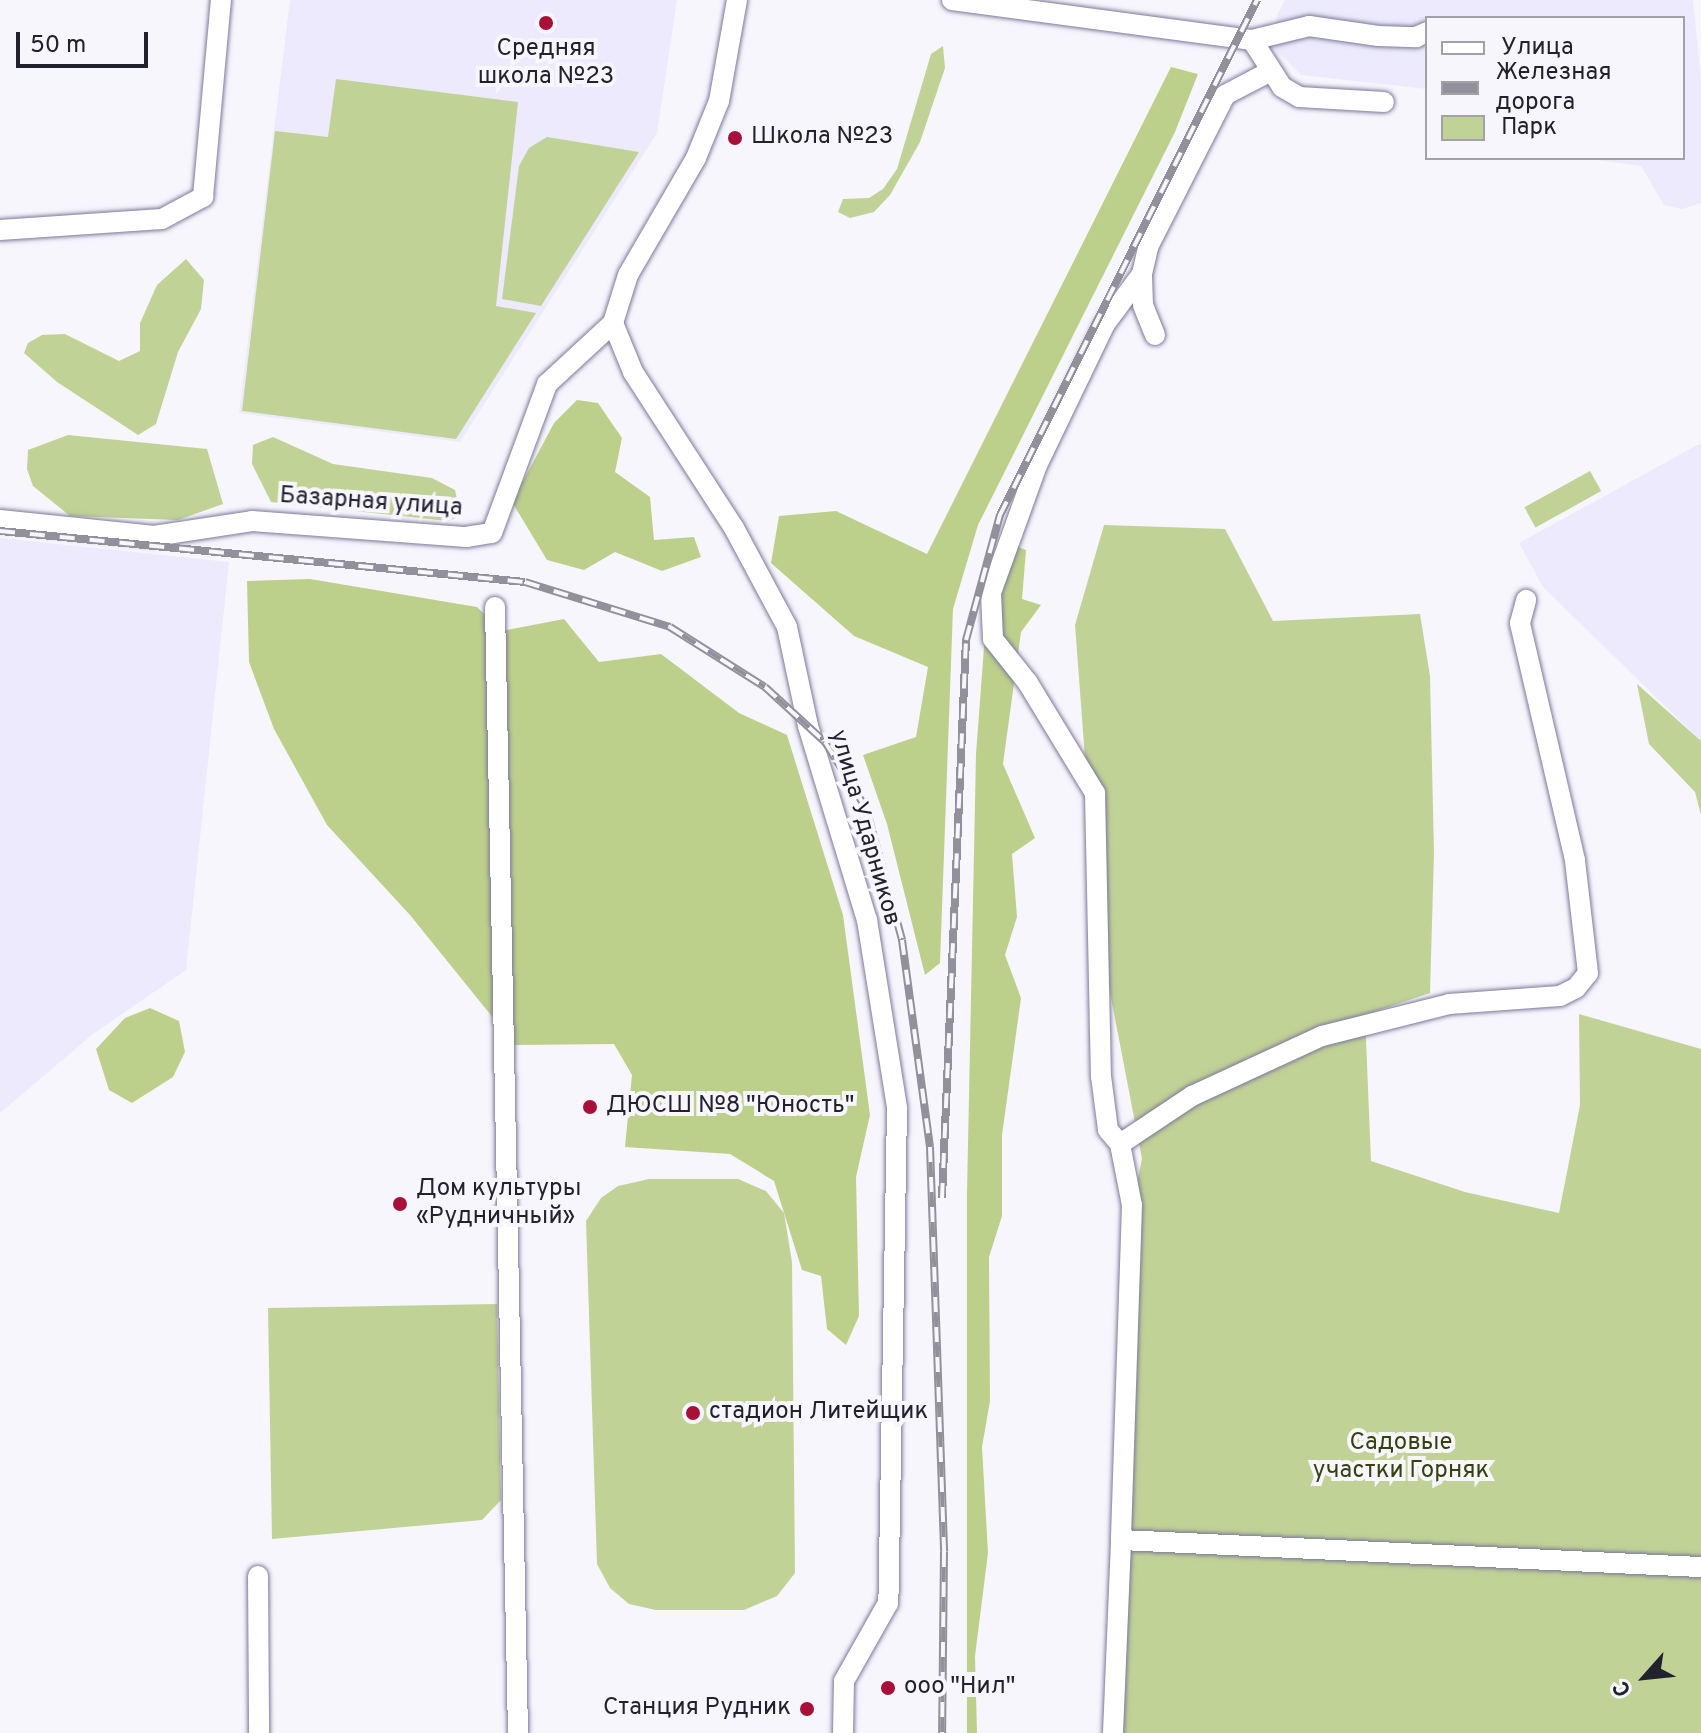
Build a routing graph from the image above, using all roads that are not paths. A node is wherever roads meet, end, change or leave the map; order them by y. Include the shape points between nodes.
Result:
1 (221, 0) edge
2 (737, 0) edge
3 (952, 0) edge
4 (1425, 33) edge
5 (1252, 40) junction
6 (1269, 72) junction
7 (1384, 102) dead end
8 (0, 230) edge
9 (1142, 274) junction
10 (613, 323) junction
11 (1155, 335) dead end
12 (0, 520) edge
13 (1526, 600) dead end
14 (495, 607) dead end
15 (1120, 1144) junction
16 (1121, 1540) junction
17 (1701, 1567) edge
18 (258, 1576) dead end
19 (259, 1733) edge
20 (518, 1733) edge
21 (843, 1733) edge
22 (1113, 1733) edge

1 - 8 street via 203,197 162,219
2 - 10 street via 719,101 696,158 628,275
3 - 5 street
4 - 5 street via 1378,36 1309,26
5 - 6 street
6 - 7 street via 1282,87 1307,100
6 - 9 street via 1225,95 1148,247
9 - 11 street via 1143,305
9 - 15 street via 1105,324 1037,465 991,593 993,639 1028,683 1095,793 1101,1076 1108,1130
10 - 12 street, Базарная улица via 547,384 492,533 466,537 252,521 154,536
10 - 21 street, улица Ударников via 633,372 734,528 787,627 808,726 867,920 897,1108 888,1603 844,1681
13 - 15 street via 1520,623 1575,860 1588,973 1560,996 1449,1004 1322,1036 1192,1096
14 - 20 street
15 - 16 street via 1132,1205
16 - 17 street
16 - 22 street
18 - 19 street

